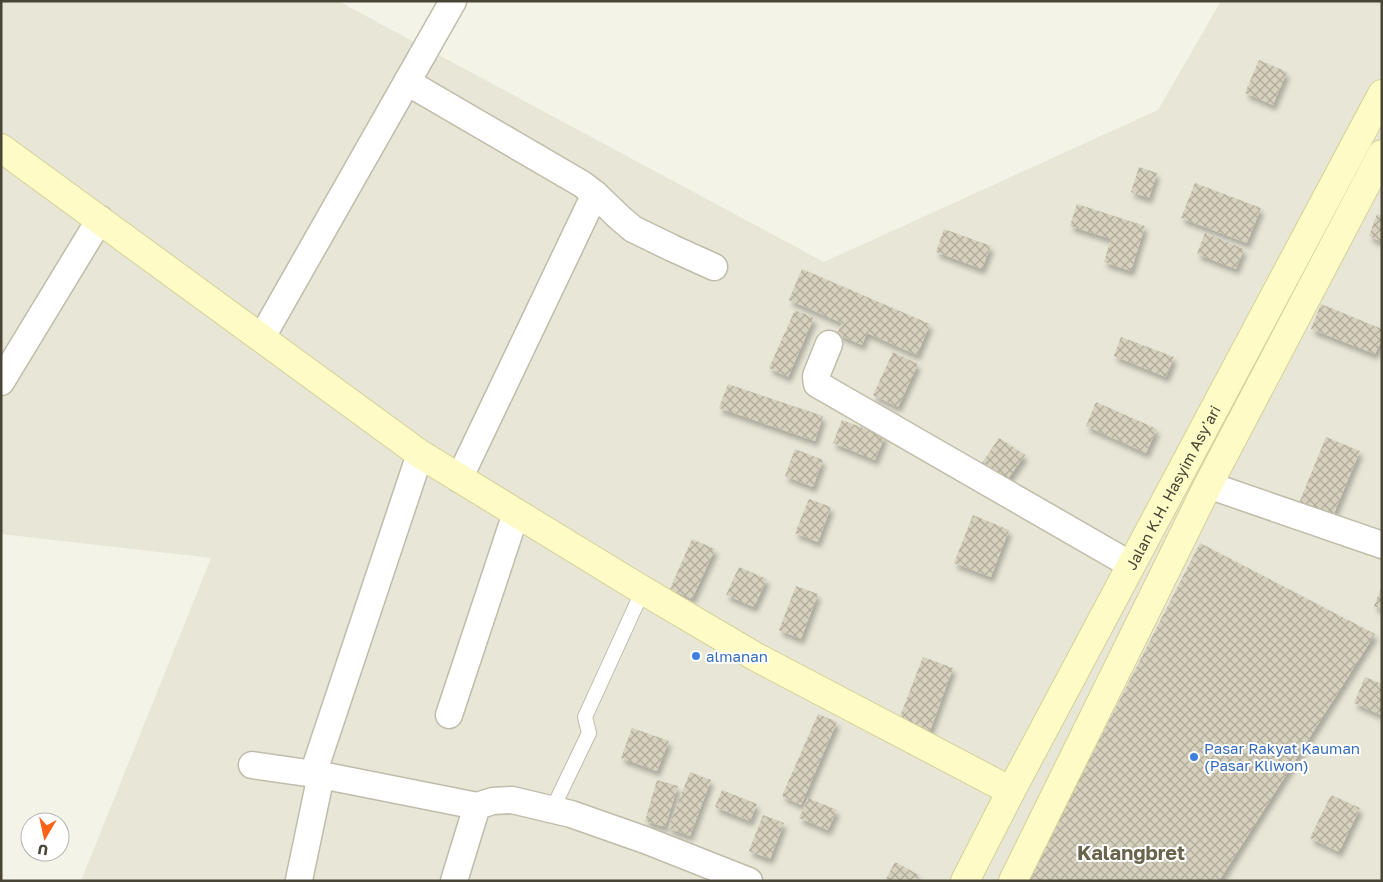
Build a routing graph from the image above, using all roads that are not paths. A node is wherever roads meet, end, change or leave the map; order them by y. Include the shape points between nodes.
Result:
1 (453, 1) edge
2 (407, 82) junction
3 (1382, 94) edge
4 (1, 148) edge
5 (1382, 154) edge
6 (595, 194) junction
7 (100, 219) junction
8 (714, 267) dead end
9 (262, 337) junction
10 (829, 344) dead end
11 (1, 382) edge
12 (420, 454) junction
13 (459, 479) junction
14 (1208, 485) junction
15 (516, 513) junction
16 (1382, 545) edge
17 (1131, 565) junction
18 (643, 590) junction
19 (449, 715) dead end
20 (252, 764) dead end
21 (317, 775) junction
22 (1011, 791) junction
23 (477, 806) junction
24 (552, 810) junction
25 (299, 880) dead end
26 (454, 881) edge
27 (750, 881) edge
28 (965, 881) edge
29 (1012, 881) edge

1 - 2 street
2 - 6 street
2 - 9 street
3 - 17 main road, Jalan K.H. Hasyim Asy'ari
4 - 7 main road
5 - 14 main road, Jalan K.H. Hasyim Asy'ari
6 - 8 street via 633,229
6 - 13 street
7 - 9 main road
7 - 11 street
9 - 12 main road
10 - 17 street via 816,376 817,384
12 - 13 main road
12 - 21 street
13 - 15 main road
14 - 16 street
14 - 29 main road, Jalan K.H. Hasyim Asy'ari
15 - 18 main road
15 - 19 street
17 - 22 main road, Jalan K.H. Hasyim Asy'ari
18 - 22 main road via 756,656
18 - 24 lane via 585,717 590,733
20 - 21 street
21 - 23 street
21 - 25 street
22 - 28 main road, Jalan K.H. Hasyim Asy'ari
23 - 24 street via 512,800
23 - 26 street
24 - 27 street via 581,817

